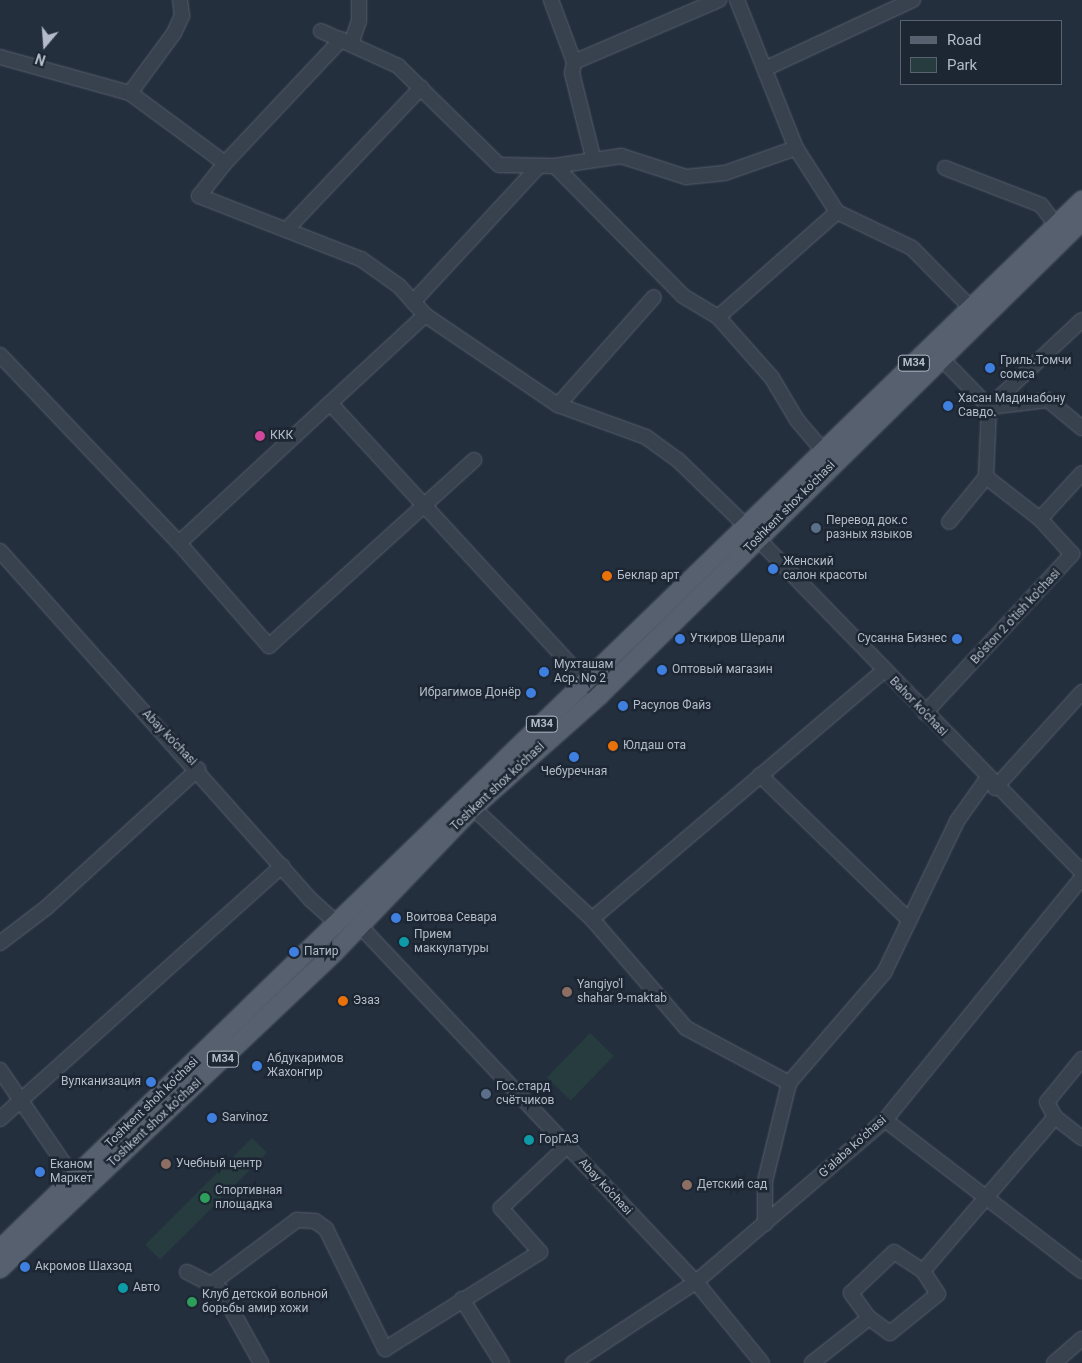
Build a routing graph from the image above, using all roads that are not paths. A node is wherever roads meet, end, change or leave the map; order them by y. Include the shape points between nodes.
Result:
1 (180, 0) edge
2 (359, 0) edge
3 (551, 0) edge
4 (719, 0) edge
5 (737, 0) edge
6 (913, 0) edge
7 (321, 31) dead end
8 (346, 41) junction
9 (0, 57) edge
10 (574, 62) junction
11 (767, 68) junction
12 (421, 88) junction
13 (130, 93) junction
14 (796, 148) junction
15 (593, 157) junction
16 (225, 163) junction
17 (539, 166) junction
18 (555, 166) junction
19 (945, 168) dead end
20 (1082, 200) edge
21 (837, 212) junction
22 (1082, 220) edge
23 (1056, 225) junction
24 (287, 229) junction
25 (654, 297) dead end
26 (413, 302) junction
27 (970, 307) junction
28 (425, 316) junction
29 (718, 317) junction
30 (1082, 320) edge
31 (0, 355) edge
32 (941, 358) junction
33 (330, 403) junction
34 (558, 405) junction
35 (989, 407) junction
36 (1082, 428) edge
37 (825, 453) junction
38 (474, 460) dead end
39 (1082, 473) edge
40 (986, 477) junction
41 (425, 505) junction
42 (1040, 519) junction
43 (949, 522) dead end
44 (752, 533) junction
45 (179, 542) junction
46 (0, 551) edge
47 (882, 671) junction
48 (593, 689) junction
49 (1082, 692) edge
50 (925, 714) junction
51 (198, 769) junction
52 (760, 776) junction
53 (991, 783) junction
54 (473, 808) junction
55 (282, 866) junction
56 (1082, 872) edge
57 (1082, 878) edge
58 (344, 918) junction
59 (592, 918) junction
60 (909, 920) junction
61 (356, 932) junction
62 (0, 943) edge
63 (1082, 1059) edge
64 (0, 1070) edge
65 (789, 1084) junction
66 (20, 1102) junction
67 (1055, 1117) junction
68 (0, 1119) edge
69 (885, 1120) junction
70 (1082, 1138) edge
71 (567, 1146) junction
72 (74, 1178) junction
73 (986, 1198) junction
74 (45, 1216) junction
75 (765, 1224) junction
76 (0, 1249) edge
77 (0, 1270) edge
78 (923, 1271) junction
79 (187, 1272) dead end
80 (1082, 1272) edge
81 (696, 1282) junction
82 (211, 1284) junction
83 (462, 1299) junction
84 (869, 1318) junction
85 (1082, 1339) edge
86 (261, 1363) edge
87 (502, 1363) edge
88 (574, 1363) edge
89 (762, 1363) edge
90 (812, 1363) edge
91 (1054, 1363) edge

1 - 13 street via 182,16 174,33
2 - 8 street via 359,21
3 - 10 street
4 - 10 street
5 - 11 street
6 - 11 street
7 - 8 street
8 - 12 street via 398,66
8 - 16 street
9 - 13 street
10 - 15 street via 572,73
11 - 14 street
12 - 17 street via 491,162 506,167
12 - 24 street
13 - 16 street
14 - 15 street via 725,173 686,178 621,156
14 - 21 street
15 - 18 street
16 - 24 street, Bahor ko'chasi via 199,196
17 - 18 street
17 - 26 street
18 - 29 street via 683,296
19 - 23 street via 1041,206
20 - 23 main road, Toshkent shox ko'chasi / M34
21 - 27 street via 912,248
21 - 29 street
22 - 32 main road, Toshkent shox ko'chasi / M34
23 - 27 main road, Toshkent shox ko'chasi / M34
24 - 26 street, Bahor ko'chasi via 361,259
25 - 34 street
26 - 28 street, Bahor ko'chasi
27 - 37 main road, Toshkent shox ko'chasi / M34
28 - 33 street
28 - 34 street, Bahor ko'chasi
29 - 37 street via 772,378 797,420
30 - 35 street
31 - 45 street
32 - 35 street
32 - 44 main road, Toshkent shox ko'chasi / M34
33 - 41 street
33 - 45 street
34 - 44 street, Bahor ko'chasi via 646,437 678,460
35 - 36 street via 1048,400
35 - 40 street
37 - 44 main road, Toshkent shox ko'chasi / M34
38 - 41 street
39 - 42 street
40 - 42 street, Bo'ston 2 o'tish ko'chasi
40 - 43 street
41 - 45 street via 271,646
41 - 48 street
42 - 50 street, Bo'ston 2 o'tish ko'chasi via 1069,547 1068,562
44 - 47 street, Bahor ko'chasi
44 - 48 main road, Toshkent shox ko'chasi / M34
46 - 51 street, Abay ko'chasi via 94,661
47 - 50 street, Bahor ko'chasi
47 - 52 street
48 - 54 main road, Toshkent shox ko'chasi / M34
48 - 58 main road, Toshkent shox ko'chasi / M34 via 462,797
49 - 53 street
50 - 53 street, Bahor ko'chasi
51 - 55 street, Abay ko'chasi
51 - 62 street via 46,908
52 - 59 street
52 - 60 street
53 - 56 street, Bahor ko'chasi
53 - 60 street via 957,821
54 - 59 street
54 - 61 main road, Toshkent shox ko'chasi / M34
55 - 58 street, Abay ko'chasi
55 - 66 street
57 - 69 street, G’alaba ko’chasi
58 - 61 main road
58 - 72 main road, Toshkent shoh ko'chasi / M34
59 - 65 street via 686,1028
60 - 65 street via 884,973
61 - 71 street, Abay ko'chasi
61 - 74 main road, Toshkent shox ko'chasi / M34
63 - 67 street via 1049,1097
64 - 66 street
65 - 75 street via 765,1181
66 - 68 street
66 - 72 street
67 - 70 street
67 - 73 street
69 - 73 street
69 - 75 street, G’alaba ko’chasi
71 - 81 street, Abay ko'chasi
71 - 83 street via 501,1208 540,1252
72 - 74 main road, Toshkent shox ko'chasi / M34
73 - 78 street
73 - 80 street
74 - 76 main road, Toshkent shox ko'chasi / M34
74 - 77 main road, Toshkent shox ko'chasi / M34
75 - 81 street, G’alaba ko’chasi
78 - 84 street via 937,1289 935,1298 896,1332 883,1331
78 - 84 street via 900,1254 888,1255 851,1293
79 - 82 street
81 - 88 street, G’alaba ko’chasi
81 - 89 street, Abay ko'chasi
82 - 83 street via 297,1220 315,1221 326,1229 385,1349
82 - 86 street via 220,1289
83 - 87 street
84 - 90 street
85 - 91 street

